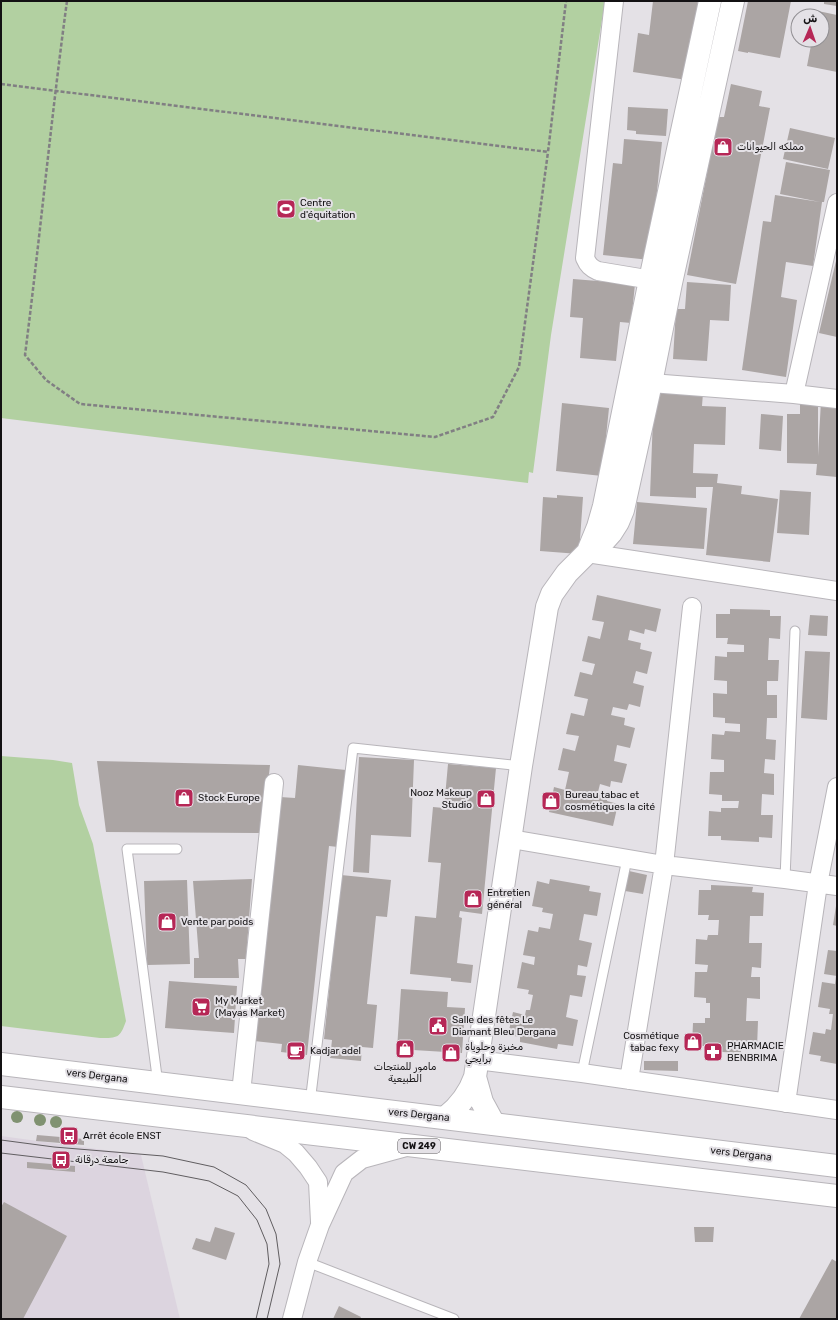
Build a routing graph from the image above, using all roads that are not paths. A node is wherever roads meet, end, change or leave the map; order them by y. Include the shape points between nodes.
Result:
1 (614, 1) edge
2 (710, 1) edge
3 (733, 1) edge
4 (837, 202) edge
5 (660, 281) junction
6 (651, 383) junction
7 (794, 394) junction
8 (837, 399) edge
9 (587, 554) junction
10 (837, 591) edge
11 (692, 608) dead end
12 (795, 631) dead end
13 (521, 766) junction
14 (274, 783) dead end
15 (837, 787) edge
16 (511, 839) junction
17 (177, 849) dead end
18 (627, 859) junction
19 (664, 865) junction
20 (785, 878) junction
21 (818, 884) junction
22 (837, 886) edge
23 (1, 1064) edge
24 (476, 1068) junction
25 (582, 1073) junction
26 (630, 1080) junction
27 (158, 1084) junction
28 (241, 1093) junction
29 (1, 1097) edge
30 (310, 1103) junction
31 (786, 1103) junction
32 (837, 1110) edge
33 (446, 1118) junction
34 (494, 1124) junction
35 (239, 1126) junction
36 (413, 1145) junction
37 (837, 1166) edge
38 (837, 1196) edge
39 (320, 1225) junction
40 (307, 1262) junction
41 (292, 1319) edge
42 (454, 1319) edge

1 - 5 street via 584,258 587,264 598,271
2 - 5 street
3 - 5 street
4 - 7 street
5 - 6 street
5 - 9 street via 604,506
6 - 7 street
6 - 9 street via 623,510 611,533
7 - 8 street
9 - 10 street
9 - 13 street via 558,583 547,607
11 - 19 street
12 - 20 lane
13 - 16 street
13 - 30 lane via 353,748
14 - 28 street
15 - 21 street
16 - 18 street
16 - 24 street
17 - 27 lane via 128,849
18 - 19 street
18 - 25 lane
19 - 20 street
19 - 26 street
20 - 21 street
21 - 22 street
21 - 31 street
23 - 27 street, vers Dergana
24 - 25 street
24 - 33 street via 464,1100
24 - 34 street via 482,1102
25 - 26 street
26 - 31 street
27 - 28 street, vers Dergana
28 - 30 street, vers Dergana
29 - 35 street, CW 249
30 - 33 street, vers Dergana
31 - 32 street
33 - 34 street, vers Dergana
34 - 37 street, vers Dergana
35 - 36 street, CW 249
35 - 39 street via 285,1144 308,1167 318,1182
36 - 38 street, CW 249
36 - 39 street via 362,1159 344,1173
39 - 40 street
40 - 41 street
40 - 42 lane

